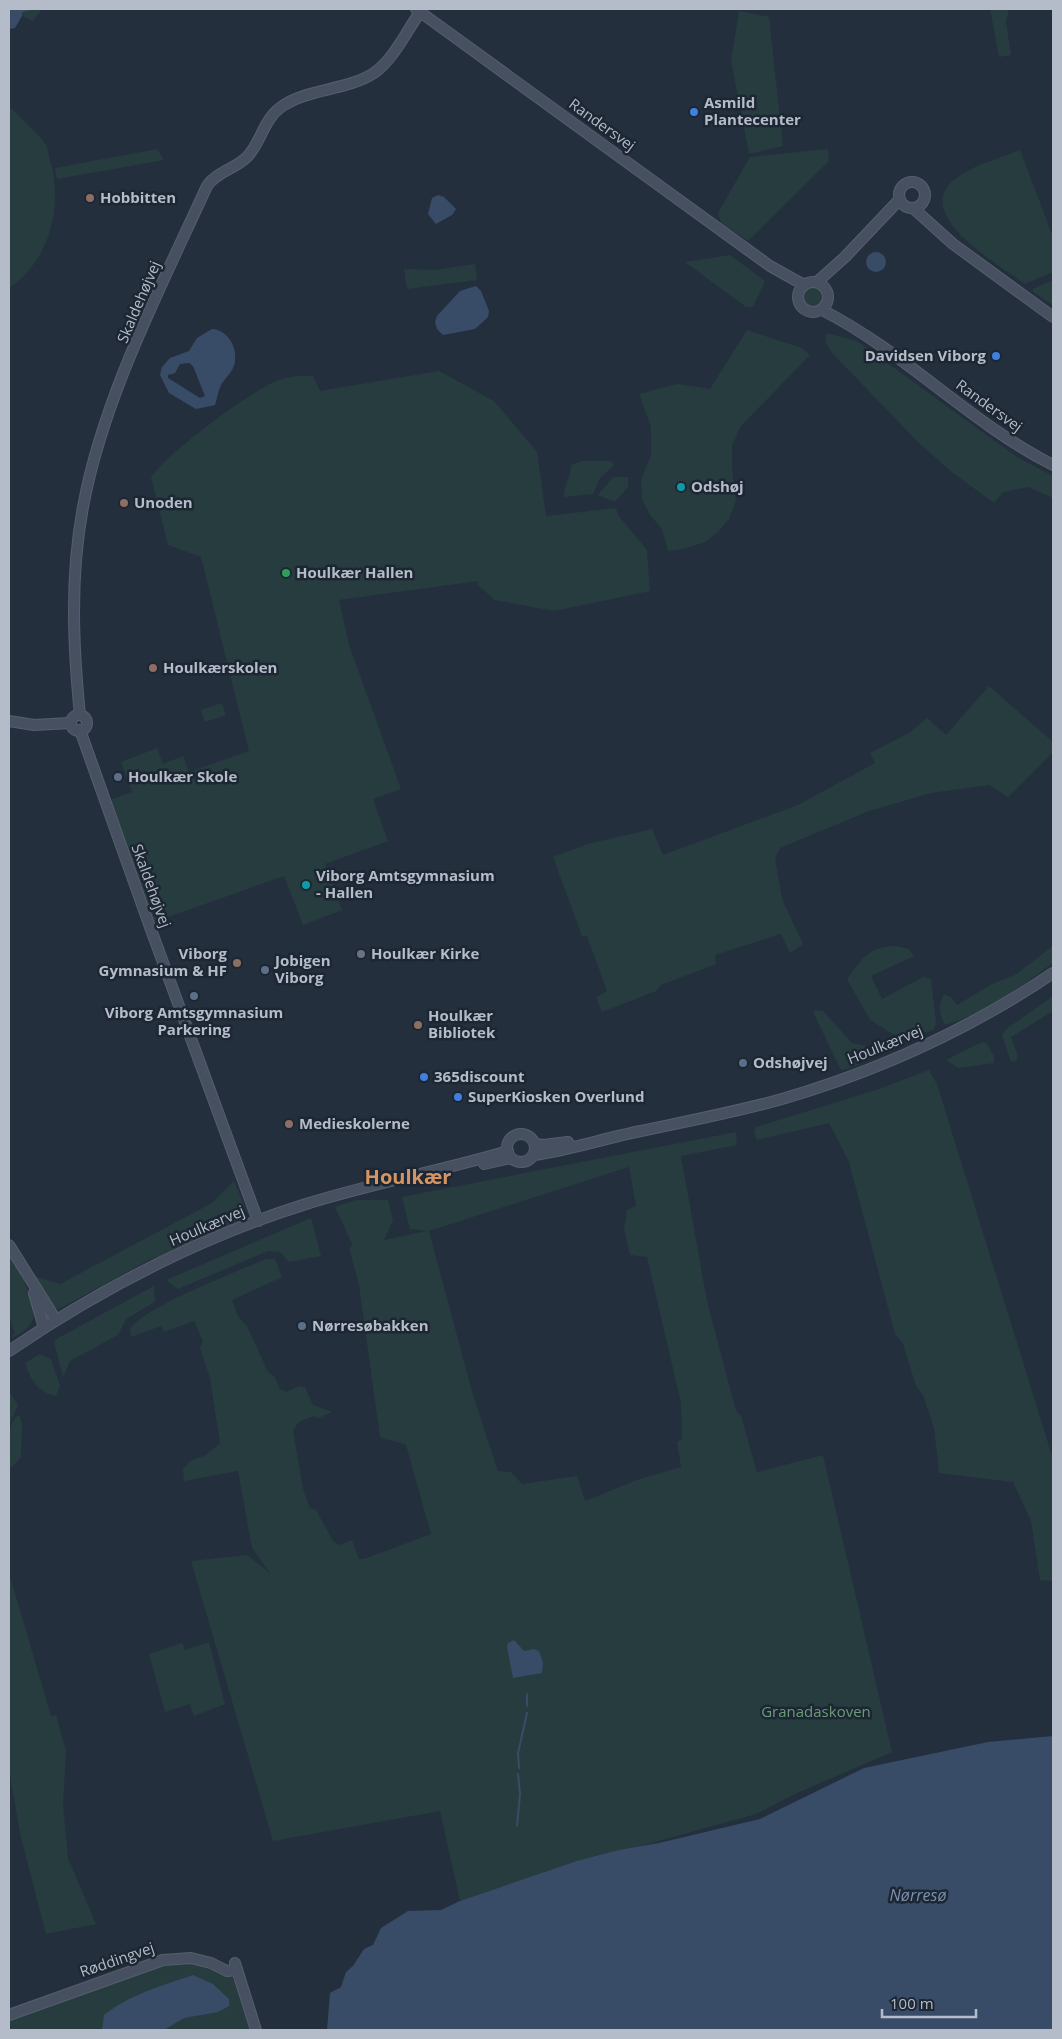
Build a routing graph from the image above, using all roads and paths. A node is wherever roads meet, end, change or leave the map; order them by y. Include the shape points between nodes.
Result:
1 (418, 10) edge
2 (923, 202) junction
3 (906, 204) junction
4 (942, 234) junction
5 (845, 256) junction
6 (817, 282) junction
7 (826, 288) junction
8 (802, 289) junction
9 (825, 306) junction
10 (1053, 317) edge
11 (1053, 465) edge
12 (80, 715) junction
13 (9, 721) edge
14 (71, 723) junction
15 (80, 730) junction
16 (1053, 973) edge
17 (628, 1133) junction
18 (535, 1144) junction
19 (510, 1154) junction
20 (534, 1155) junction
21 (258, 1220) junction
22 (9, 1245) edge
23 (29, 1278) junction
24 (56, 1320) junction
25 (44, 1328) junction
26 (9, 1351) edge
27 (9, 2015) edge
28 (256, 2028) edge

1 - 8 street, Randersvej
1 - 12 street, Skaldehøjvej via 384,65 361,79 293,100 280,108 269,119 247,158 207,186 139,336 113,403 83,507 74,575 73,612
2 - 3 street
2 - 3 street via 923,190 912,183 902,188
2 - 4 street
3 - 4 street
3 - 5 street via 878,222
4 - 10 street
5 - 6 street
5 - 7 street
6 - 7 street
6 - 8 street
7 - 9 street
8 - 9 street via 800,304 805,310 815,312
9 - 11 street, Randersvej via 1011,440
12 - 14 street
12 - 15 street via 87,723
13 - 14 street via 34,725
14 - 15 street
15 - 21 street, Skaldehøjvej
16 - 17 street, Houlkærvej via 984,1016 888,1062 783,1098
17 - 18 street, Houlkærvej
17 - 20 street, Houlkærvej
18 - 19 street via 527,1135 517,1134 509,1142
18 - 20 street
19 - 20 street via 523,1162
19 - 21 street, Houlkærvej via 364,1187
21 - 24 street, Houlkærvej via 152,1267
22 - 23 street
23 - 24 street
23 - 25 street
24 - 25 street, Houlkærvej
25 - 26 street, Houlkærvej
27 - 28 street, Røddingvej via 163,1960 198,1960 227,1971 236,1967

